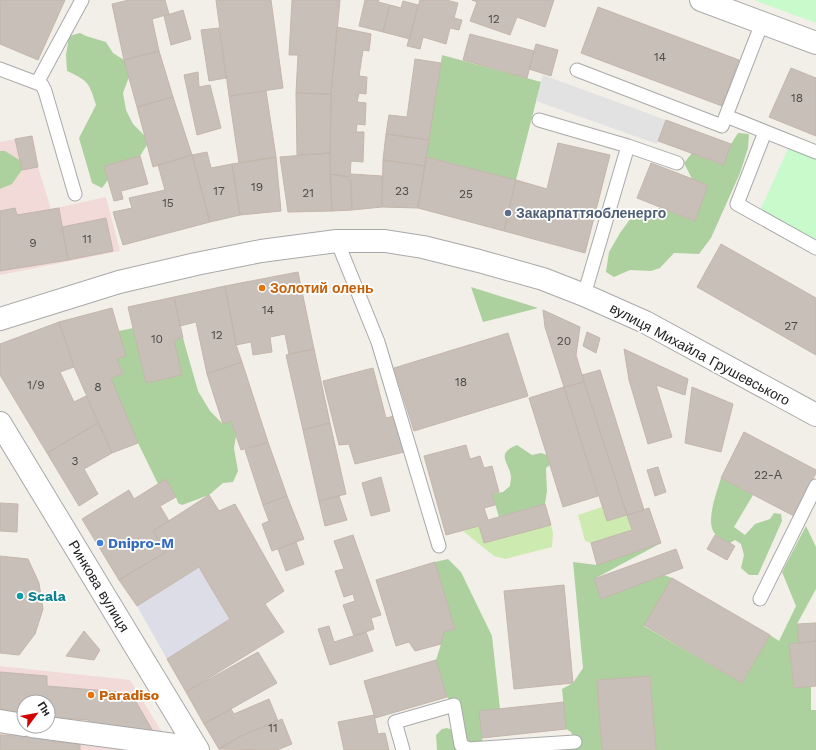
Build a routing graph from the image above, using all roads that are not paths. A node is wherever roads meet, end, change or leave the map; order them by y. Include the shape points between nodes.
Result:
1 (82, 0) edge
2 (701, 0) edge
3 (762, 23) junction
4 (816, 43) edge
5 (0, 69) edge
6 (577, 70) dead end
7 (37, 83) junction
8 (726, 116) junction
9 (538, 120) dead end
10 (765, 132) junction
11 (628, 146) junction
12 (816, 152) edge
13 (676, 163) dead end
14 (75, 194) dead end
15 (337, 241) junction
16 (816, 248) edge
17 (584, 295) junction
18 (0, 319) edge
19 (816, 415) edge
20 (0, 422) edge
21 (816, 486) edge
22 (439, 546) dead end
23 (760, 599) dead end
24 (0, 721) edge
25 (16, 724) edge
26 (56, 729) edge
27 (575, 742) dead end
28 (197, 749) edge
29 (403, 750) edge

1 - 7 lane
2 - 3 street
3 - 4 street
3 - 8 lane
5 - 7 lane
6 - 8 lane via 722,126
7 - 14 lane via 45,91
8 - 10 lane
9 - 11 lane
10 - 12 lane
10 - 16 lane via 737,204
11 - 13 lane
11 - 17 lane
15 - 17 street, вулиця Михайла Грушевського via 385,241 423,247 542,279
15 - 18 street, вулиця Михайла Грушевського via 261,251 118,282
15 - 22 lane via 378,342
17 - 19 street, вулиця Михайла Грушевського via 645,322
20 - 28 street, Ринкова вулиця
21 - 23 lane
24 - 25 street
26 - 28 street
27 - 29 lane via 468,749 461,745 454,705 395,722

